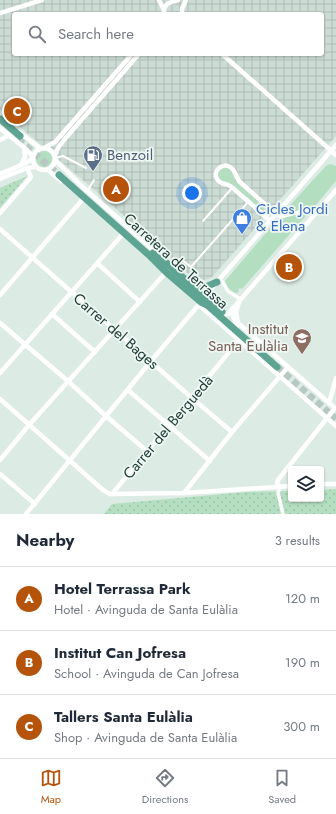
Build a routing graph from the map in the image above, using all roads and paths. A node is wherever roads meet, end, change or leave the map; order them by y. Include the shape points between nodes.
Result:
1 (42, 0) edge
2 (159, 0) edge
3 (164, 0) edge
4 (186, 0) edge
5 (174, 1) edge
6 (164, 12) edge
7 (164, 12) edge
8 (183, 12) edge
9 (0, 13) edge
10 (130, 56) edge
11 (137, 56) edge
12 (224, 56) edge
13 (0, 116) edge
14 (0, 119) edge
15 (0, 124) edge
16 (0, 128) edge
17 (8, 134) junction
18 (0, 140) edge
19 (336, 145) edge
20 (24, 148) junction
21 (42, 148) junction
22 (331, 150) junction
23 (336, 155) edge
24 (33, 158) junction
25 (55, 158) junction
26 (21, 165) junction
27 (36, 167) junction
28 (27, 168) junction
29 (86, 168) dead end
30 (48, 170) junction
31 (0, 174) edge
32 (0, 180) edge
33 (94, 180) dead end
34 (233, 188) junction
35 (336, 190) edge
36 (87, 191) junction
37 (82, 200) junction
38 (248, 201) junction
39 (316, 212) junction
40 (0, 213) edge
41 (276, 214) junction
42 (270, 221) junction
43 (203, 222) dead end
44 (0, 229) edge
45 (122, 235) junction
46 (33, 257) junction
47 (167, 261) junction
48 (97, 263) junction
49 (166, 272) junction
50 (218, 280) junction
51 (188, 282) junction
52 (72, 291) junction
53 (0, 295) edge
54 (240, 299) junction
55 (140, 302) junction
56 (203, 304) junction
57 (232, 309) junction
58 (52, 314) junction
59 (225, 316) junction
60 (0, 323) edge
61 (237, 326) junction
62 (115, 330) junction
63 (239, 340) junction
64 (25, 345) junction
65 (95, 352) junction
66 (151, 362) junction
67 (288, 367) junction
68 (0, 373) edge
69 (280, 377) junction
70 (336, 378) edge
71 (68, 382) junction
72 (128, 390) junction
73 (192, 398) junction
74 (0, 399) edge
75 (329, 403) junction
76 (106, 416) junction
77 (327, 418) junction
78 (29, 425) junction
79 (169, 426) junction
80 (336, 426) edge
81 (232, 432) junction
82 (148, 452) junction
83 (0, 460) edge
84 (70, 460) junction
85 (210, 461) junction
86 (0, 474) edge
87 (324, 484) edge
88 (336, 484) edge
89 (277, 486) junction
90 (288, 486) edge
91 (184, 493) junction
92 (112, 494) junction
93 (34, 504) junction
94 (26, 514) edge
95 (283, 514) edge

1 - 9 street
2 - 6 street
3 - 5 street
4 - 8 street
5 - 7 street via 167,4
5 - 8 street
10 - 21 street via 55,142
11 - 25 street via 59,146
12 - 22 street
13 - 21 street
14 - 15 main road via 19,137
16 - 17 street
17 - 18 street
17 - 20 street
19 - 22 street
20 - 24 street
20 - 26 street via 26,154
21 - 24 street via 34,153
21 - 25 street via 49,149
22 - 23 street
22 - 41 street
24 - 26 street
24 - 27 street
25 - 29 lane via 63,156
25 - 30 street via 54,165
25 - 36 street
26 - 31 street
27 - 28 street
27 - 30 street
28 - 32 street
28 - 40 street via 31,177
30 - 37 street
33 - 36 lane
34 - 38 street
34 - 41 street via 217,181 216,171 220,167 232,167 236,178
34 - 43 lane
35 - 39 street
36 - 47 street
37 - 45 street
37 - 46 street
38 - 42 street
38 - 47 lane via 191,267 181,259
39 - 41 street via 311,209 280,217
39 - 54 street
41 - 42 street
42 - 50 street
44 - 46 street, Carrer del Bages
45 - 48 street
45 - 49 street
46 - 52 street, Carrer del Bages
46 - 53 street
47 - 49 main road, Carretera de Terrassa via 158,258 60,173
47 - 51 main road, Carretera de Terrassa
48 - 52 street
48 - 55 street
49 - 55 street
49 - 56 main road, Carretera de Terrassa
50 - 51 main road via 204,287
50 - 54 street
50 - 56 street
51 - 56 main road, Carretera de Terrassa
52 - 58 street
52 - 62 street, Carrer del Bages
54 - 57 street
54 - 67 street via 236,312 238,323
55 - 62 street
56 - 59 main road, Carretera de Terrassa
56 - 61 main road, Carretera de Terrassa via 278,365
56 - 63 street
56 - 66 street
57 - 59 street
57 - 61 street
58 - 64 street
58 - 65 street
59 - 61 main road, Carretera de Terrassa
60 - 64 street
62 - 65 street
62 - 66 street, Carrer del Bages
63 - 69 street
63 - 73 street, Carrer del Berguedà
64 - 68 street
64 - 71 street
65 - 71 street
66 - 72 street
66 - 73 street, Carrer del Bages
67 - 69 street
67 - 75 street
69 - 77 street
69 - 81 street
70 - 75 street
71 - 76 street
71 - 78 street
72 - 76 street
72 - 79 street
73 - 79 street, Carrer del Berguedà
73 - 81 street, Carrer del Bages
74 - 78 street
75 - 77 street via 335,408
76 - 82 street
76 - 84 street
77 - 80 street
77 - 89 street via 278,480
78 - 83 street
78 - 84 street
79 - 82 street, Carrer del Berguedà
79 - 85 street
81 - 85 street
82 - 92 street, Carrer del Berguedà
84 - 92 street via 106,492
84 - 93 street
85 - 91 street
86 - 93 street
87 - 88 street
89 - 90 street
89 - 91 street
89 - 95 street
91 - 92 street
93 - 94 street

